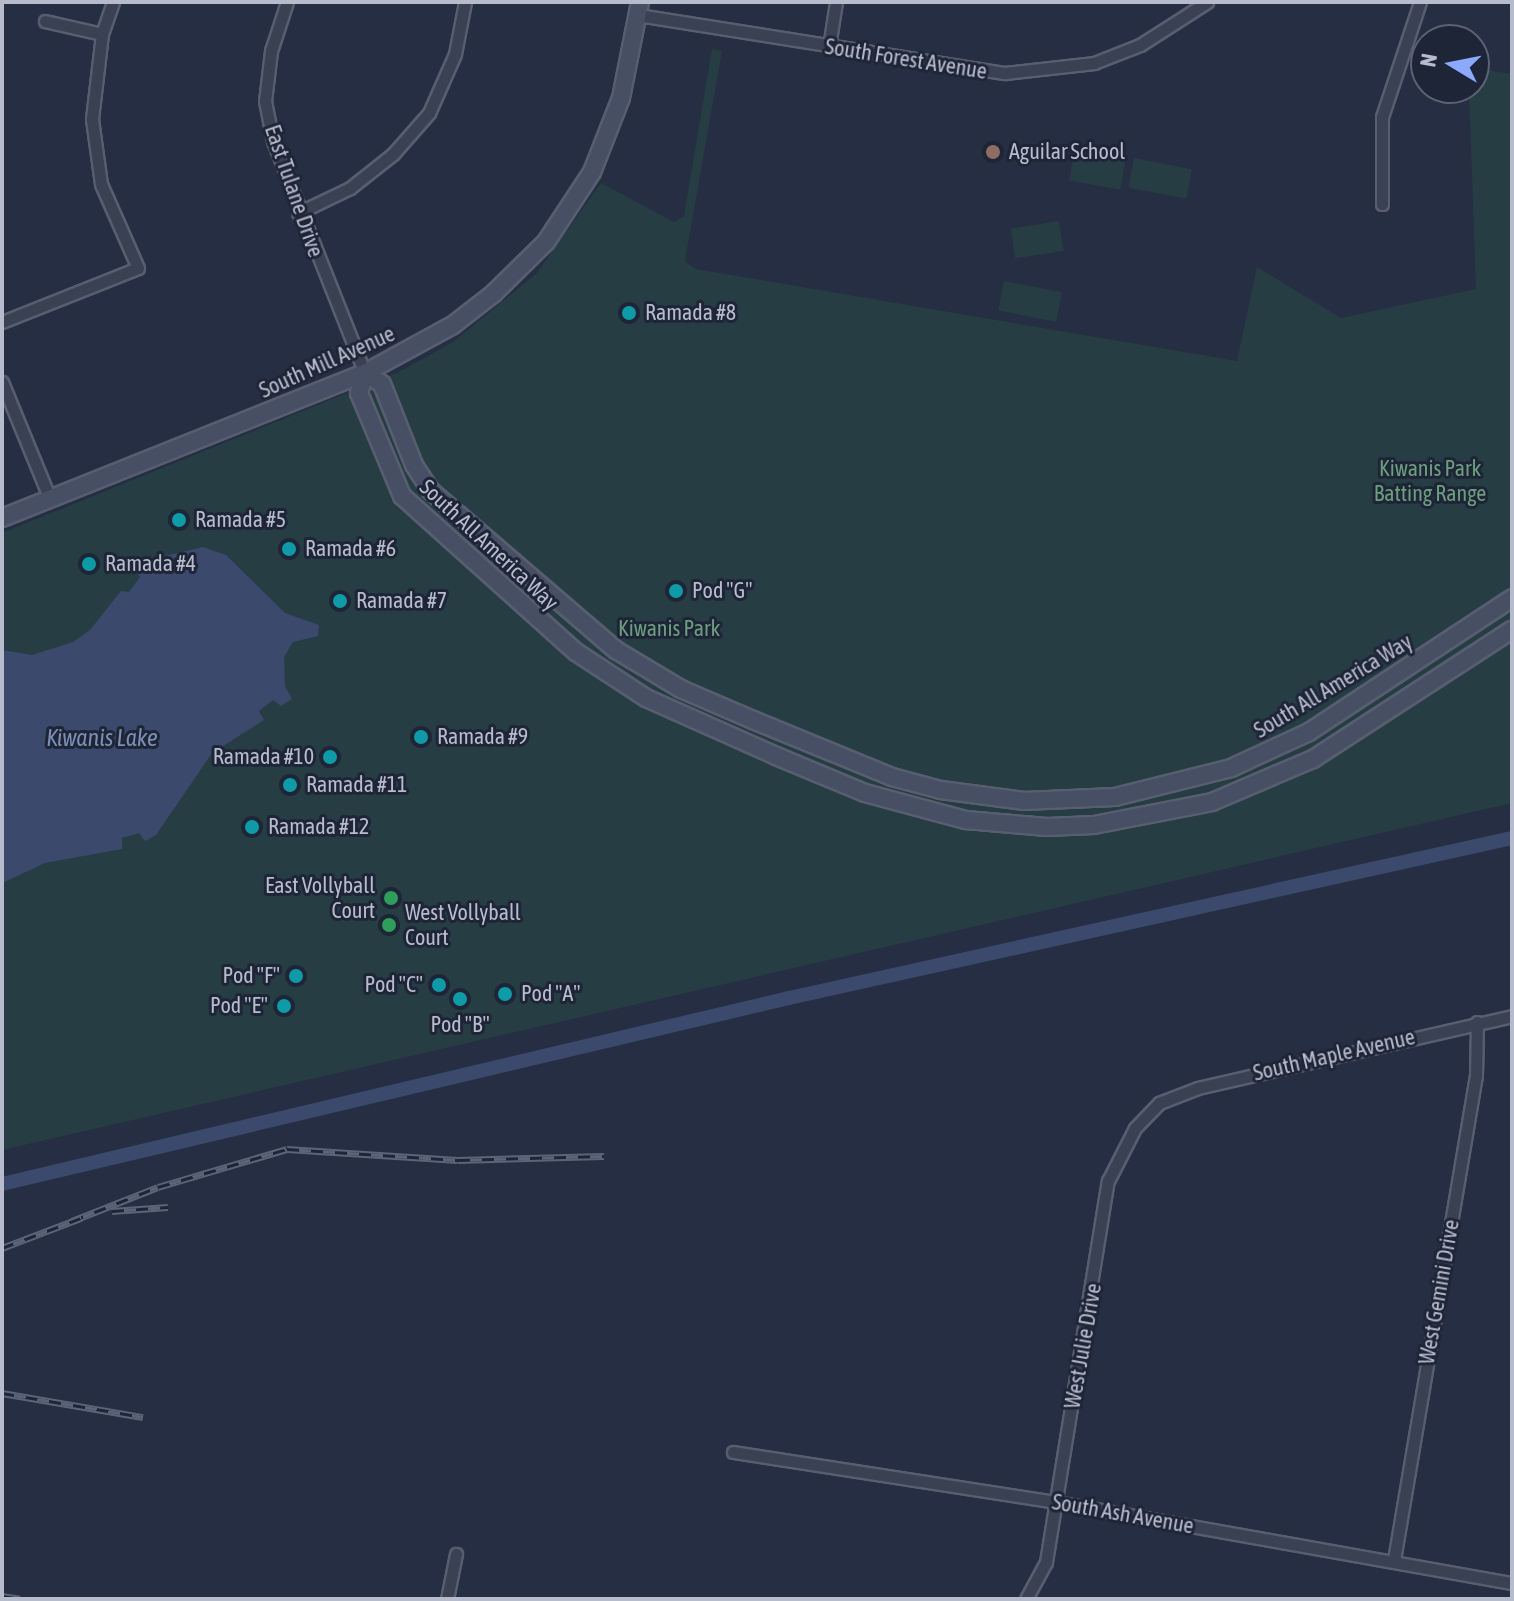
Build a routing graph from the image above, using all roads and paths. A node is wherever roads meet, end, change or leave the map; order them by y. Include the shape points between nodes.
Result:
1 (113, 2) edge
2 (287, 2) edge
3 (465, 2) edge
4 (836, 2) edge
5 (1207, 2) edge
6 (1420, 2) edge
7 (639, 8) edge
8 (45, 21) dead end
9 (102, 34) junction
10 (829, 47) junction
11 (1382, 204) dead end
12 (298, 213) junction
13 (2, 322) edge
14 (365, 373) junction
15 (2, 382) edge
16 (396, 420) junction
17 (373, 429) junction
18 (50, 499) junction
19 (2, 518) edge
20 (1512, 598) edge
21 (1512, 630) edge
22 (616, 650) junction
23 (1405, 669) junction
24 (603, 671) junction
25 (1419, 693) junction
26 (1512, 1016) edge
27 (1477, 1022) junction
28 (1159, 1103) joint
29 (733, 1452) dead end
30 (1056, 1502) junction
31 (456, 1554) dead end
32 (1394, 1560) junction
33 (1512, 1583) edge
34 (447, 1599) edge
35 (1026, 1599) edge

1 - 9 street
2 - 12 street, East Tulane Drive via 271,51 265,101
3 - 12 street via 455,54 429,113 393,154 350,188
4 - 10 street
5 - 10 street, South Forest Avenue via 1140,45 1077,68 957,70
6 - 11 street via 1382,117
7 - 10 street, South Forest Avenue
7 - 14 street, South Mill Avenue via 621,98 603,149 546,242 471,312
8 - 9 street
9 - 13 street via 92,119 101,184 138,268
12 - 14 street, East Tulane Drive
14 - 16 street, South All America Way via 382,384
14 - 17 street, South All America Way via 359,393
14 - 18 street, South Mill Avenue
15 - 18 street
16 - 17 street
16 - 22 street, South All America Way via 431,491
17 - 24 street, South All America Way via 402,496 547,629
18 - 19 street, South Mill Avenue
20 - 23 street, South All America Way
21 - 25 street, South All America Way
22 - 23 street, South All America Way via 681,689 892,777 941,790 1024,801 1115,797 1231,768 1309,732
22 - 24 street
23 - 25 street
24 - 25 street, South All America Way via 681,715 865,793 966,820 1047,827 1127,821 1212,802 1313,759
26 - 27 street, South Maple Avenue
27 - 28 street, South Maple Avenue via 1198,1088
27 - 32 street, West Gemini Drive via 1476,1076
28 - 30 street, West Julie Drive via 1135,1128 1108,1181
29 - 30 street, South Ash Avenue
30 - 32 street, South Ash Avenue
30 - 35 street, West Julie Drive via 1046,1562
31 - 34 street
32 - 33 street, South Ash Avenue

